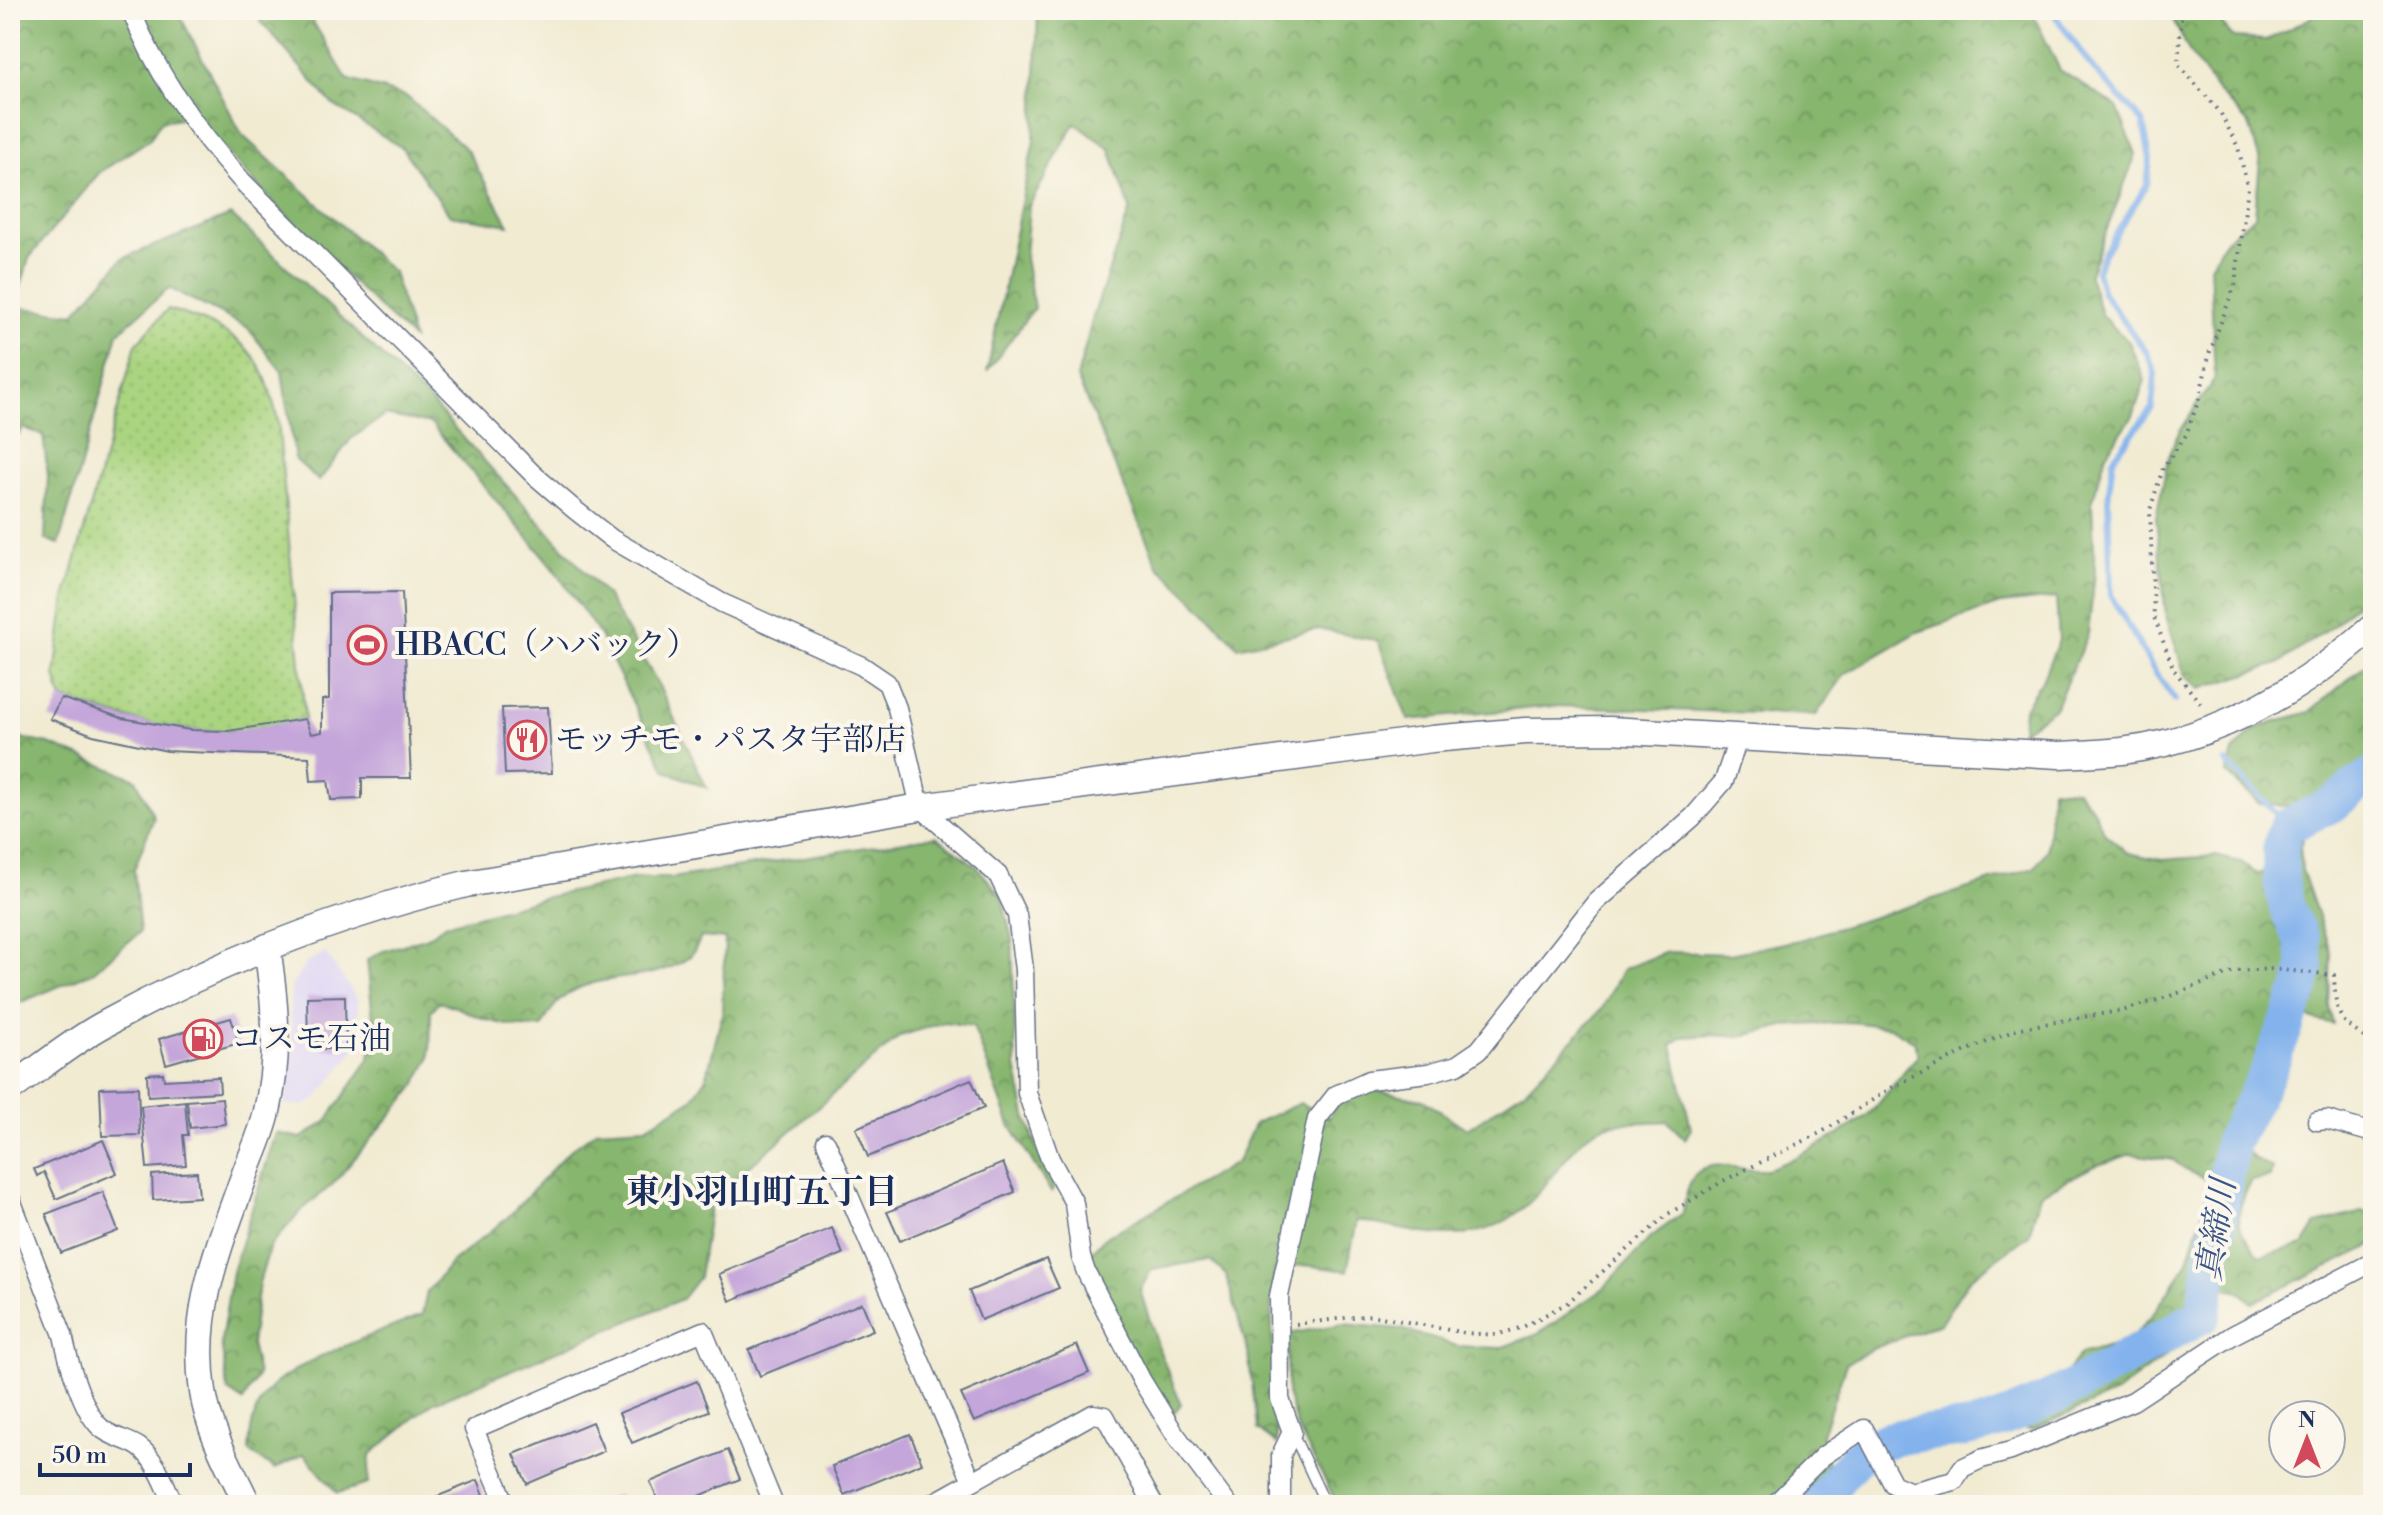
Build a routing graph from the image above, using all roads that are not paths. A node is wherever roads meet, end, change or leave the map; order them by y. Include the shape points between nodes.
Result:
1 (131, 10) edge
2 (2373, 627) edge
3 (1739, 736) junction
4 (920, 807) junction
5 (267, 947) junction
6 (10, 1089) edge
7 (2317, 1121) dead end
8 (2373, 1133) edge
9 (826, 1142) dead end
10 (10, 1197) edge
11 (2373, 1262) edge
12 (1292, 1432) junction
13 (972, 1481) junction
14 (174, 1505) edge
15 (248, 1505) edge
16 (506, 1505) edge
17 (774, 1505) edge
18 (930, 1505) edge
19 (1154, 1505) edge
20 (1228, 1505) edge
21 (1281, 1505) edge
22 (1326, 1505) edge
23 (1774, 1505) edge

1 - 4 street via 177,100 203,137 533,474 612,539 656,566 887,683
2 - 3 street via 2314,676 2257,710 2124,751 2060,755
3 - 4 street via 1609,730 1463,736
3 - 12 street via 1724,781 1693,817 1596,902 1479,1050 1457,1065 1428,1073 1369,1080 1336,1095 1317,1119 1279,1296 1280,1399
4 - 5 street via 466,884 338,920
4 - 20 street via 998,875 1017,915 1027,1093 1050,1159 1074,1203 1086,1272 1142,1381
5 - 6 street via 98,1028
5 - 15 street via 275,1004 275,1068 265,1119 206,1286 201,1321 200,1361 209,1416
7 - 8 street
9 - 13 street
10 - 14 street via 91,1416 101,1429 140,1448 155,1465
11 - 23 street via 2233,1335 2133,1401 1981,1459 1962,1468 1954,1481 1911,1492 1893,1484 1864,1429 1823,1456
12 - 21 street via 1281,1455
12 - 22 lane
13 - 18 street
13 - 19 street via 1093,1414 1105,1416
16 - 17 street via 474,1429 703,1331

